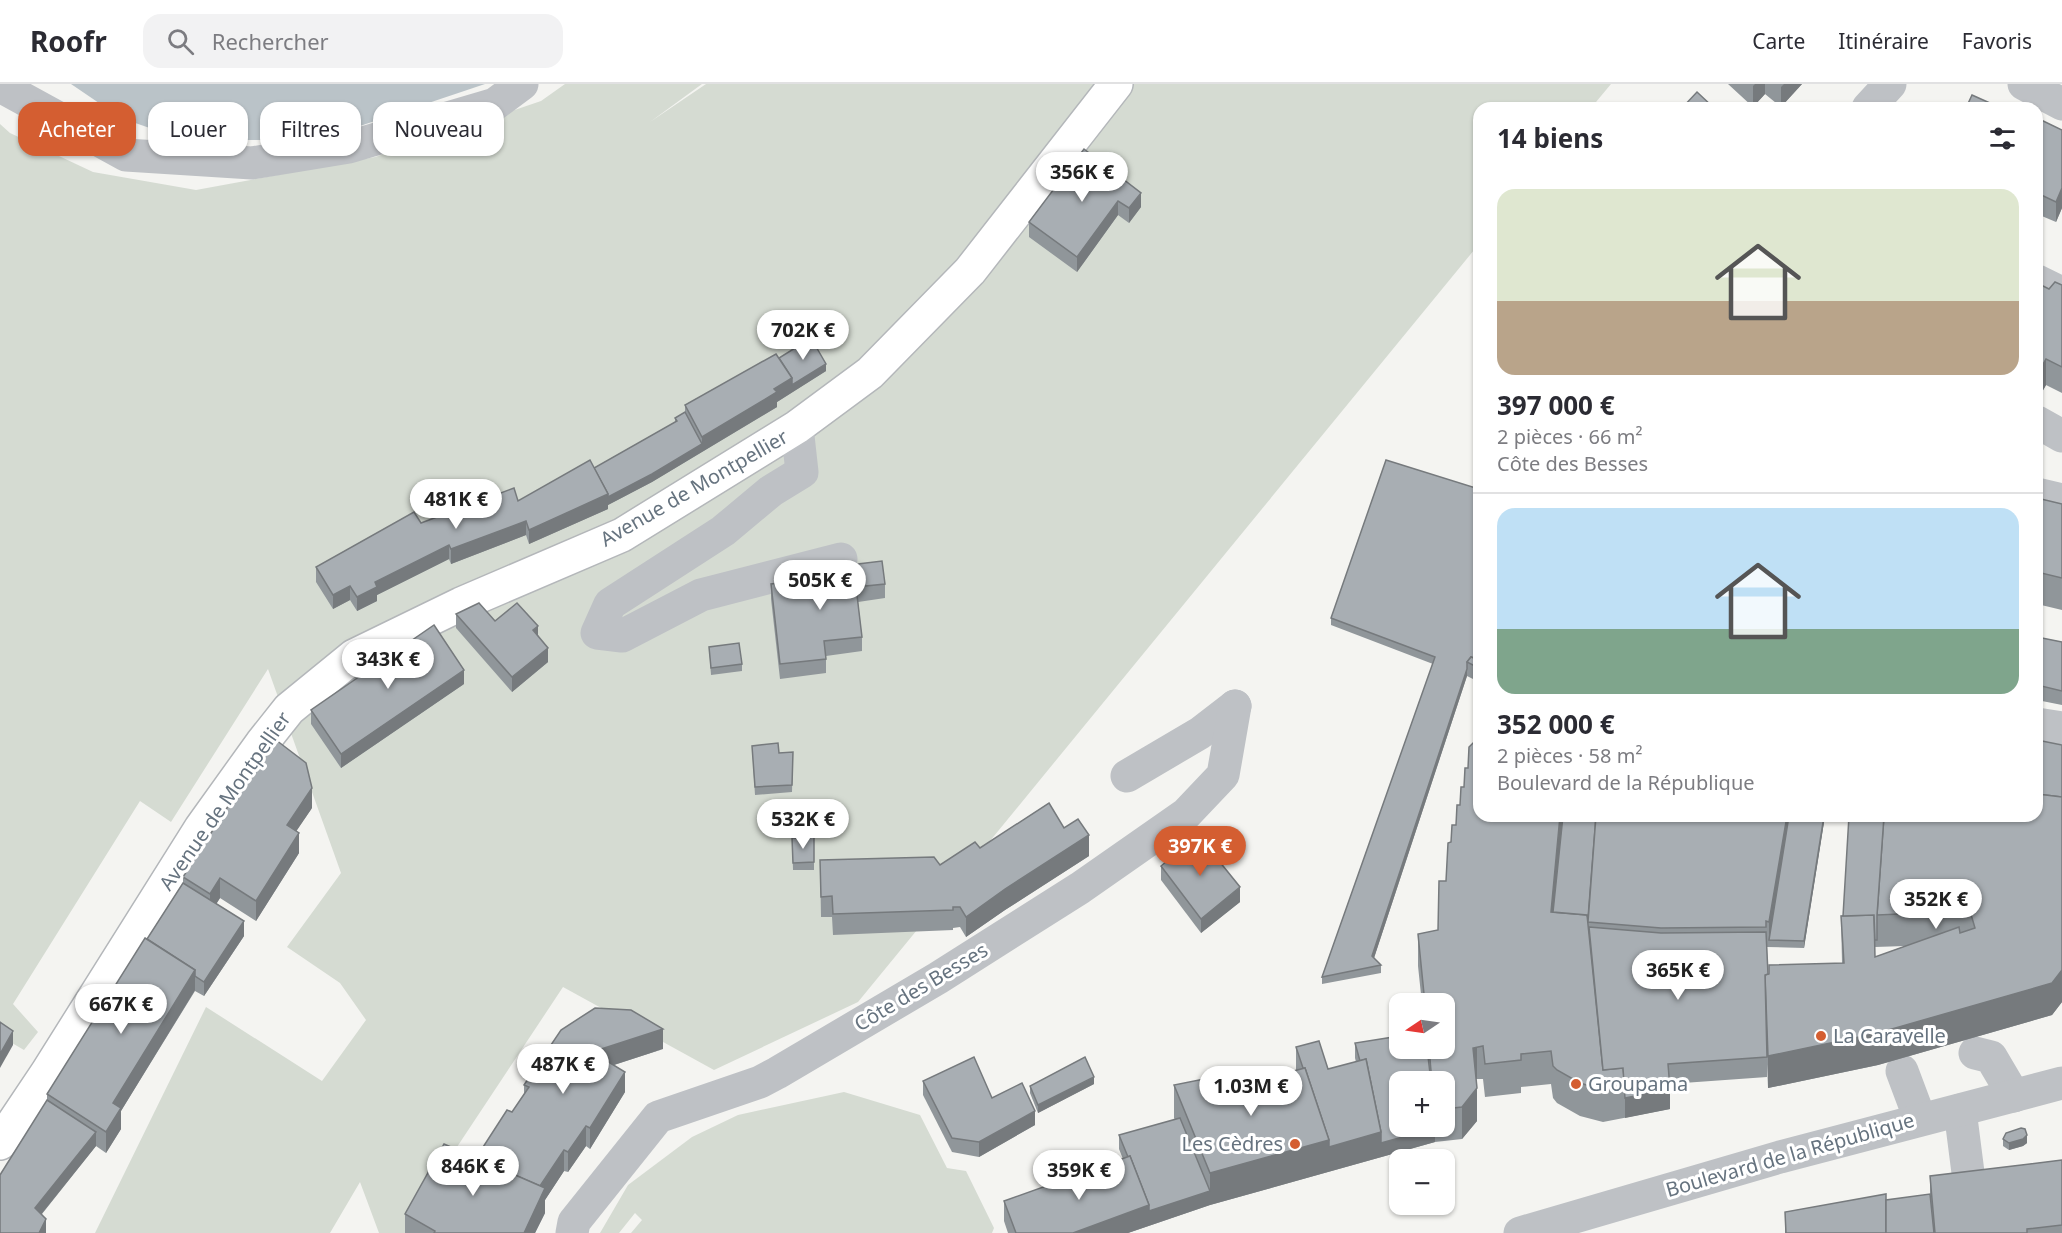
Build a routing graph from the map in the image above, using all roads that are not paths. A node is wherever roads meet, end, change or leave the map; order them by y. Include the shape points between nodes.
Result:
1 (522, 84) edge
2 (1116, 84) edge
3 (1890, 84) edge
4 (2024, 84) edge
5 (0, 86) edge
6 (1874, 102) edge
7 (2062, 104) edge
8 (2043, 284) edge
9 (2062, 293) edge
10 (2043, 425) edge
11 (797, 427) junction
12 (2062, 436) edge
13 (2043, 495) edge
14 (2062, 500) edge
15 (841, 559) dead end
16 (2043, 725) edge
17 (2062, 729) edge
18 (1127, 776) dead end
19 (1975, 1053) edge
20 (1902, 1071) edge
21 (2062, 1083) edge
22 (2014, 1096) junction
23 (1960, 1110) junction
24 (1920, 1119) junction
25 (0, 1143) edge
26 (1972, 1204) edge
27 (572, 1233) edge
28 (1520, 1233) edge

1 - 5 street via 495,104 349,147 252,163 126,155
2 - 11 main road, Avenue de Montpellier via 970,271 870,373
3 - 6 street
4 - 7 street
8 - 9 street
10 - 12 street
11 - 15 street via 802,472 771,491 723,531 610,604 597,633 622,636 701,595
11 - 25 main road, Avenue de Montpellier via 622,535 461,604 354,656 289,709 201,828
13 - 14 street
16 - 17 street
18 - 27 street, Côte des Besses via 1200,733 1235,706 1223,775 1186,814 949,972 760,1082 658,1117 573,1222
19 - 22 street via 1991,1057
20 - 24 street
21 - 22 street, Boulevard de la République
22 - 23 street, Boulevard de la République
23 - 24 street, Boulevard de la République
23 - 26 street
24 - 28 street, Boulevard de la République

